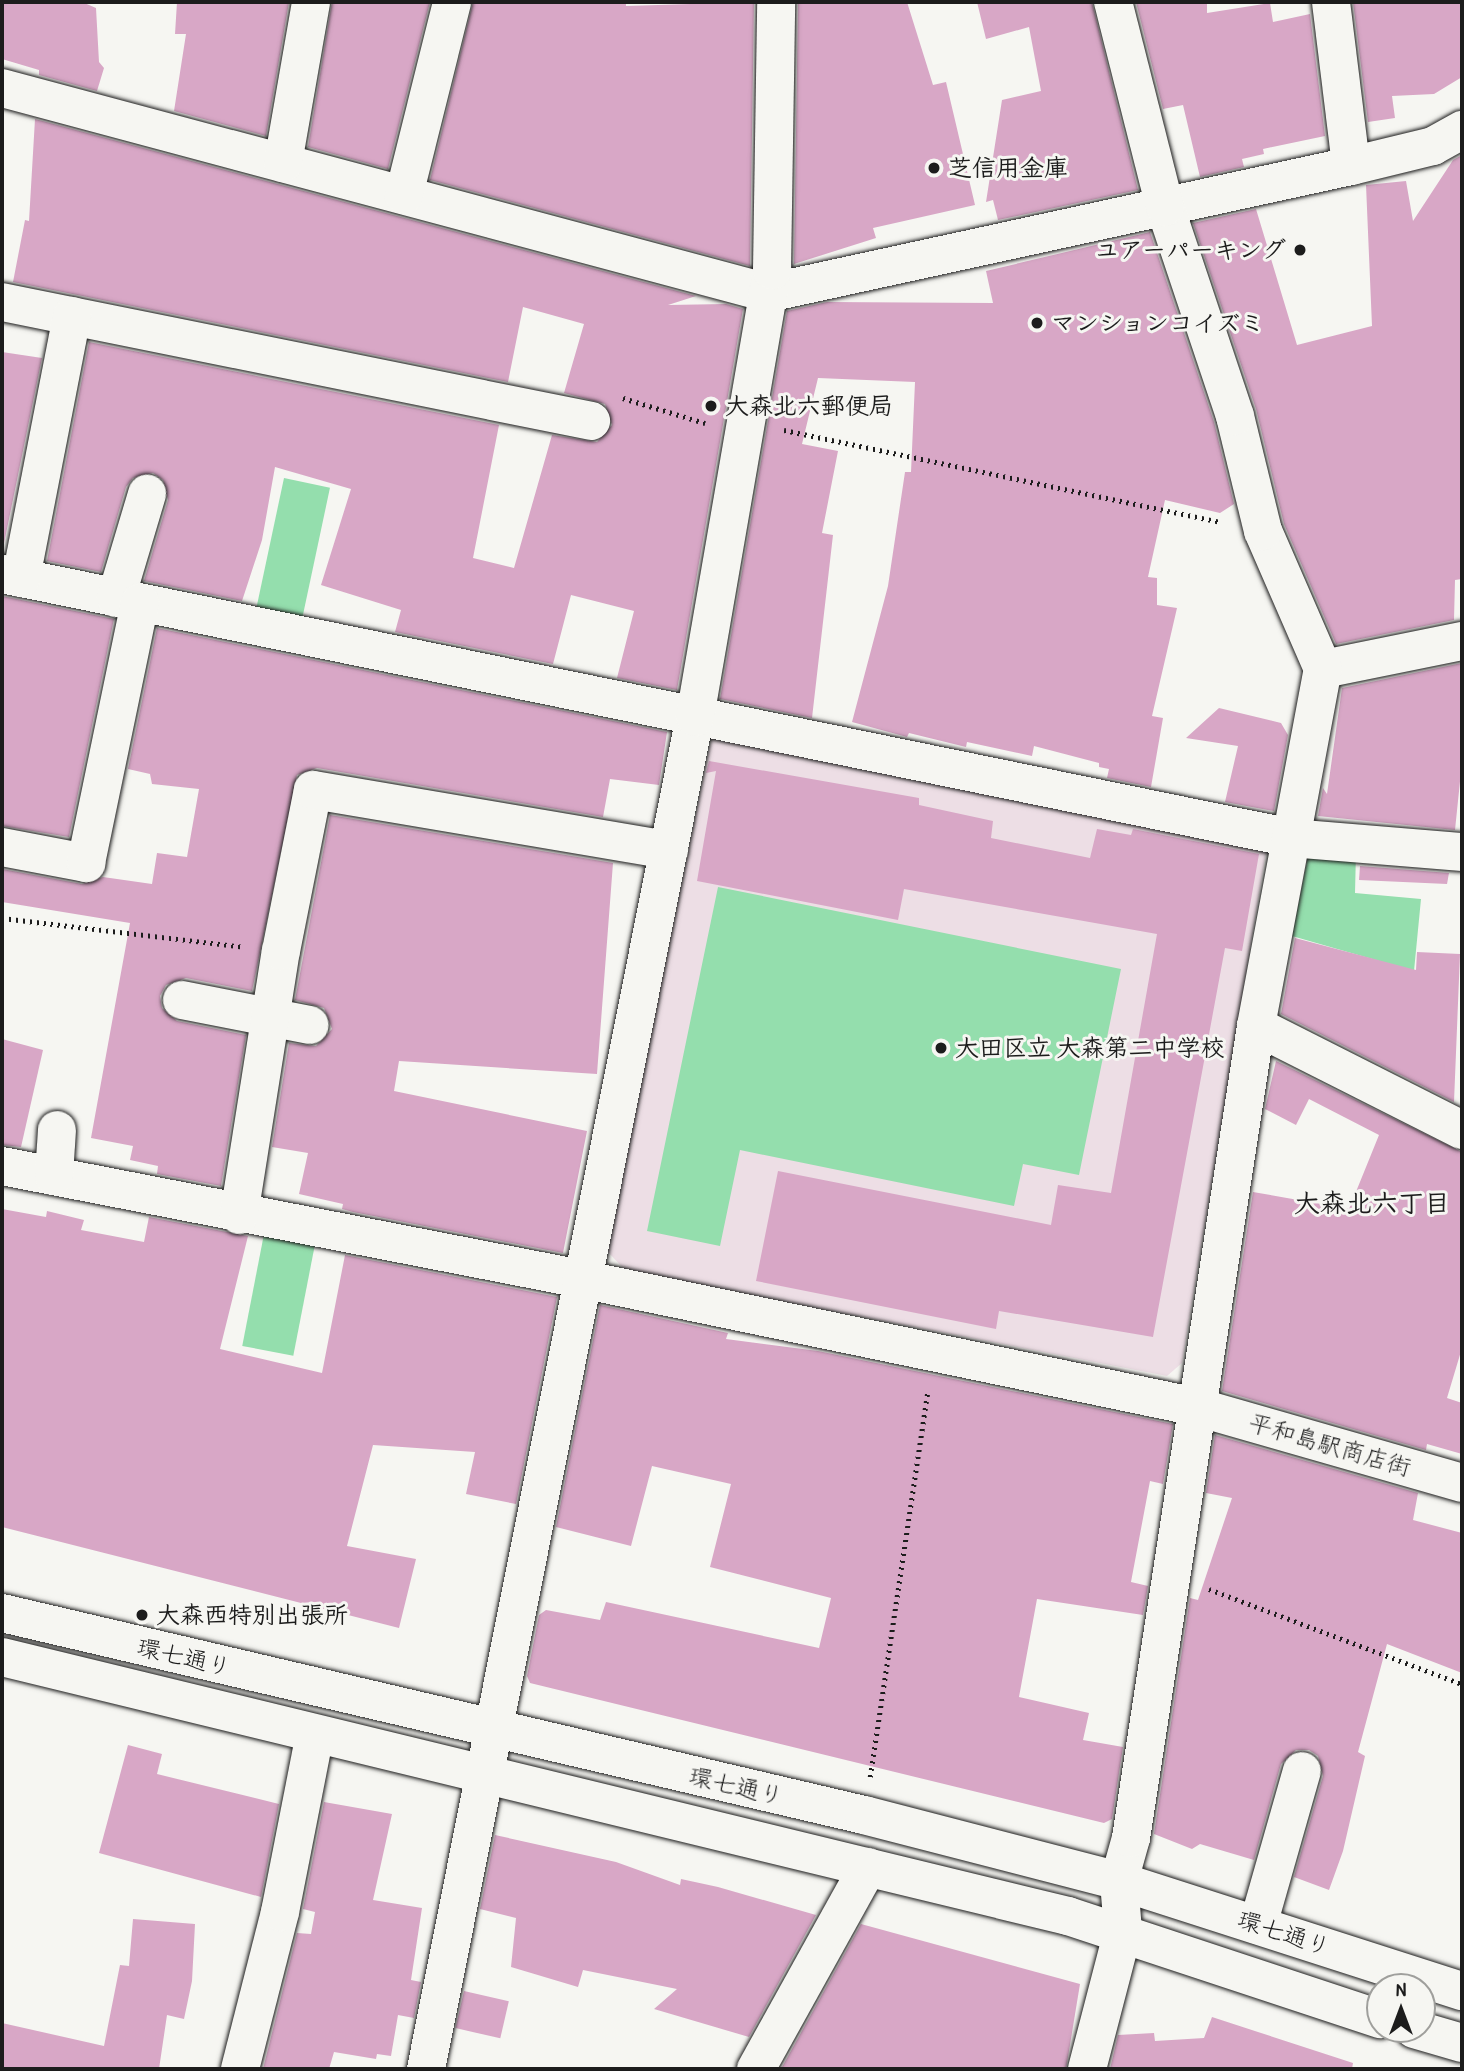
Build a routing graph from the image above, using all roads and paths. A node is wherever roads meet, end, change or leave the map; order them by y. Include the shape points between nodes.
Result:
1 (311, 2) edge
2 (452, 2) edge
3 (776, 2) edge
4 (1113, 2) edge
5 (1331, 2) edge
6 (2, 88) edge
7 (1462, 130) edge
8 (283, 163) junction
9 (1351, 166) junction
10 (404, 195) junction
11 (1166, 207) junction
12 (768, 293) junction
13 (2, 302) edge
14 (72, 316) junction
15 (591, 421) joint
16 (744, 428) junction
17 (147, 494) dead end
18 (1263, 531) junction
19 (11, 576) edge
20 (128, 600) junction
21 (1462, 641) edge
22 (1322, 669) junction
23 (695, 717) junction
24 (1291, 838) junction
25 (2, 846) edge
26 (669, 850) junction
27 (1462, 852) edge
28 (2, 918) edge
29 (281, 951) junction
30 (183, 1000) dead end
31 (270, 1016) junction
32 (310, 1026) dead end
33 (1256, 1026) junction
34 (57, 1130) dead end
35 (1462, 1130) edge
36 (2, 1166) edge
37 (54, 1176) junction
38 (239, 1215) junction
39 (581, 1279) junction
40 (934, 1353) junction
41 (1197, 1407) junction
42 (1462, 1483) edge
43 (1169, 1574) junction
44 (2, 1613) edge
45 (2, 1657) edge
46 (1462, 1684) edge
47 (493, 1730) junction
48 (315, 1734) junction
49 (1302, 1771) dead end
50 (482, 1775) junction
51 (864, 1815) junction
52 (868, 1867) junction
53 (1119, 1881) junction
54 (1258, 1925) junction
55 (1123, 1931) junction
56 (1462, 1991) edge
57 (1366, 2014) edge
58 (1436, 2035) edge
59 (1462, 2043) edge
60 (240, 2069) edge
61 (426, 2069) edge
62 (756, 2069) edge
63 (1087, 2069) edge

1 - 8 street
2 - 10 street
3 - 12 street
4 - 11 street
5 - 9 street
6 - 8 street
7 - 9 street via 1433,146
8 - 10 street
9 - 11 street
10 - 12 street
11 - 12 street
11 - 18 street via 1235,416
12 - 16 street
13 - 14 street
14 - 15 street
14 - 19 street
15 - 16 path via 607,393
16 - 18 path
16 - 23 street
17 - 20 street
18 - 22 street
19 - 20 street
20 - 23 street
20 - 25 street via 86,863
21 - 22 street
22 - 24 street
23 - 24 street
23 - 26 street
24 - 27 street
24 - 33 street
26 - 29 street via 313,790
26 - 39 street
28 - 29 path
29 - 31 street
30 - 31 street
31 - 32 street
31 - 38 street
33 - 35 street
33 - 41 street
34 - 37 street
36 - 37 street, 平和島駅商店街
37 - 38 street, 平和島駅商店街
38 - 39 street, 平和島駅商店街
39 - 40 street, 平和島駅商店街
39 - 47 street
40 - 41 street, 平和島駅商店街
40 - 51 path
41 - 42 street, 平和島駅商店街
41 - 43 street
43 - 46 path
43 - 53 street via 1132,1838
44 - 47 street, 環七通り
45 - 48 street, 環七通り
47 - 50 street
47 - 51 street, 環七通り
48 - 50 street, 環七通り
48 - 60 street via 280,1912
49 - 54 street
50 - 52 street, 環七通り
50 - 61 street
51 - 53 street, 環七通り
52 - 55 street, 環七通り
52 - 62 street
53 - 54 street, 環七通り
53 - 55 street
54 - 56 street, 環七通り
55 - 57 street, 環七通り
55 - 63 street
58 - 59 street

